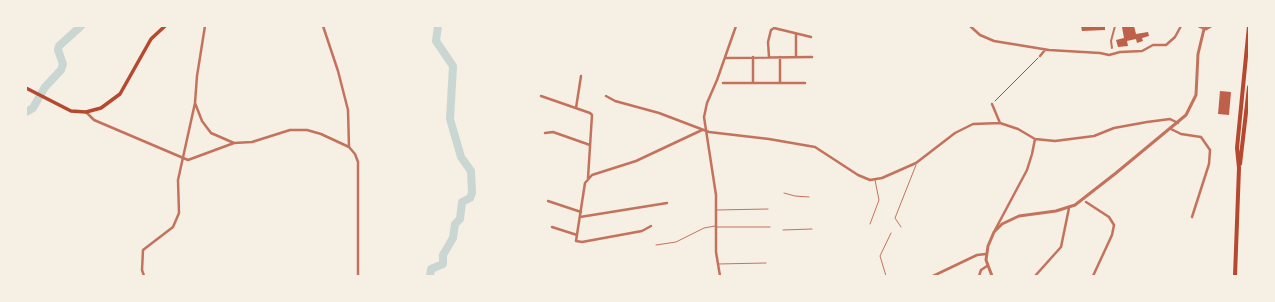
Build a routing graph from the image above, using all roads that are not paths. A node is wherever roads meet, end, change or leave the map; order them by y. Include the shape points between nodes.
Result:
1 (165, 26) edge
2 (205, 26) edge
3 (323, 26) edge
4 (736, 26) edge
5 (970, 26) edge
6 (1116, 26) edge
7 (1181, 26) edge
8 (1199, 26) edge
9 (1211, 26) edge
10 (1249, 26) edge
11 (1204, 29) junction
12 (796, 34) junction
13 (811, 37) dead end
14 (1112, 48) dead end
15 (1046, 50) junction
16 (1040, 56) road end
17 (753, 57) junction
18 (769, 57) junction
19 (780, 57) junction
20 (796, 57) junction
21 (812, 57) dead end
22 (724, 58) junction
23 (581, 76) dead end
24 (723, 83) dead end
25 (753, 83) junction
26 (780, 83) junction
27 (805, 83) dead end
28 (1249, 87) edge
29 (26, 88) edge
30 (541, 96) dead end
31 (606, 96) dead end
32 (195, 103) junction
33 (992, 104) road end
34 (576, 108) junction
35 (86, 112) junction
36 (1178, 122) junction
37 (1000, 123) junction
38 (1171, 129) junction
39 (704, 130) junction
40 (545, 133) dead end
41 (1034, 139) junction
42 (234, 143) junction
43 (590, 145) junction
44 (349, 147) junction
45 (181, 157) junction
46 (916, 164) junction
47 (1239, 168) junction
48 (588, 178) junction
49 (875, 180) junction
50 (784, 193) dead end
51 (810, 197) dead end
52 (548, 200) dead end
53 (1086, 202) dead end
54 (668, 203) dead end
55 (1069, 208) junction
56 (768, 209) dead end
57 (716, 210) junction
58 (581, 212) junction
59 (580, 217) junction
60 (1192, 217) dead end
61 (870, 224) dead end
62 (651, 226) dead end
63 (552, 227) dead end
64 (716, 227) junction
65 (770, 227) dead end
66 (901, 227) dead end
67 (812, 229) dead end
68 (784, 230) dead end
69 (994, 232) junction
70 (891, 233) dead end
71 (577, 235) junction
72 (656, 245) dead end
73 (986, 254) junction
74 (766, 263) dead end
75 (717, 264) junction
76 (987, 266) junction
77 (720, 275) edge
78 (144, 276) edge
79 (358, 276) edge
80 (715, 276) edge
81 (886, 276) edge
82 (933, 276) edge
83 (979, 276) edge
84 (992, 276) edge
85 (1035, 276) edge
86 (1093, 276) edge
87 (1235, 276) edge

1 - 35 main road via 151,39 116,98 102,108
2 - 32 street
3 - 44 street via 348,110
4 - 22 street
5 - 15 street via 980,35 994,41
6 - 14 street via 1111,40
7 - 15 street via 1168,44 1153,45 1142,50 1108,55 1100,52
8 - 11 street
9 - 11 street
10 - 47 main road via 1237,148
11 - 36 street via 1198,51 1196,95 1190,110
12 - 13 street
12 - 18 street via 774,28 771,30 768,42
12 - 20 street
15 - 16 street
17 - 18 street
17 - 22 street
17 - 25 street
18 - 19 street
19 - 20 street
19 - 26 street
20 - 21 street
22 - 39 street via 705,108
23 - 34 street
24 - 25 street
25 - 26 street
26 - 27 street
28 - 47 main road
29 - 35 main road via 71,110
30 - 34 street
31 - 39 street
32 - 42 street via 202,121 212,133
32 - 45 street
33 - 37 street
34 - 43 street via 592,115
35 - 45 street via 94,120
36 - 38 street
36 - 41 street via 1170,119 1150,121 1114,128 1094,136 1055,141
37 - 41 street via 1018,129
37 - 46 street via 973,124 955,133
38 - 55 street via 1088,196
38 - 60 street via 1181,134 1201,137 1210,150 1209,164
39 - 48 street via 636,161
39 - 49 street via 807,144 820,149 858,175
39 - 57 street via 716,195
40 - 43 street via 553,132
41 - 69 street via 1027,170
42 - 44 street via 252,142 290,130 307,130
42 - 45 street via 193,159
43 - 48 street
44 - 79 street via 358,162
45 - 78 street via 178,180 179,213 174,227 143,250
46 - 49 street
46 - 66 lane via 896,218
47 - 87 main road
48 - 58 street via 583,189
49 - 61 lane via 879,200
50 - 51 lane
52 - 58 street
53 - 86 street via 1109,218 1114,225 1112,236
54 - 59 street
55 - 69 street via 1019,216 1002,224
55 - 85 street via 1061,247
56 - 57 lane
57 - 64 street
58 - 59 street
59 - 71 street
62 - 71 street via 642,231 582,242 576,241
63 - 71 street
64 - 65 lane
64 - 72 lane via 704,228 676,242
64 - 75 street
67 - 68 lane
69 - 73 street
70 - 81 lane via 880,256
73 - 76 street
73 - 82 street via 977,254
74 - 75 lane
75 - 77 street
76 - 83 street via 981,270
76 - 84 street
77 - 80 lane

